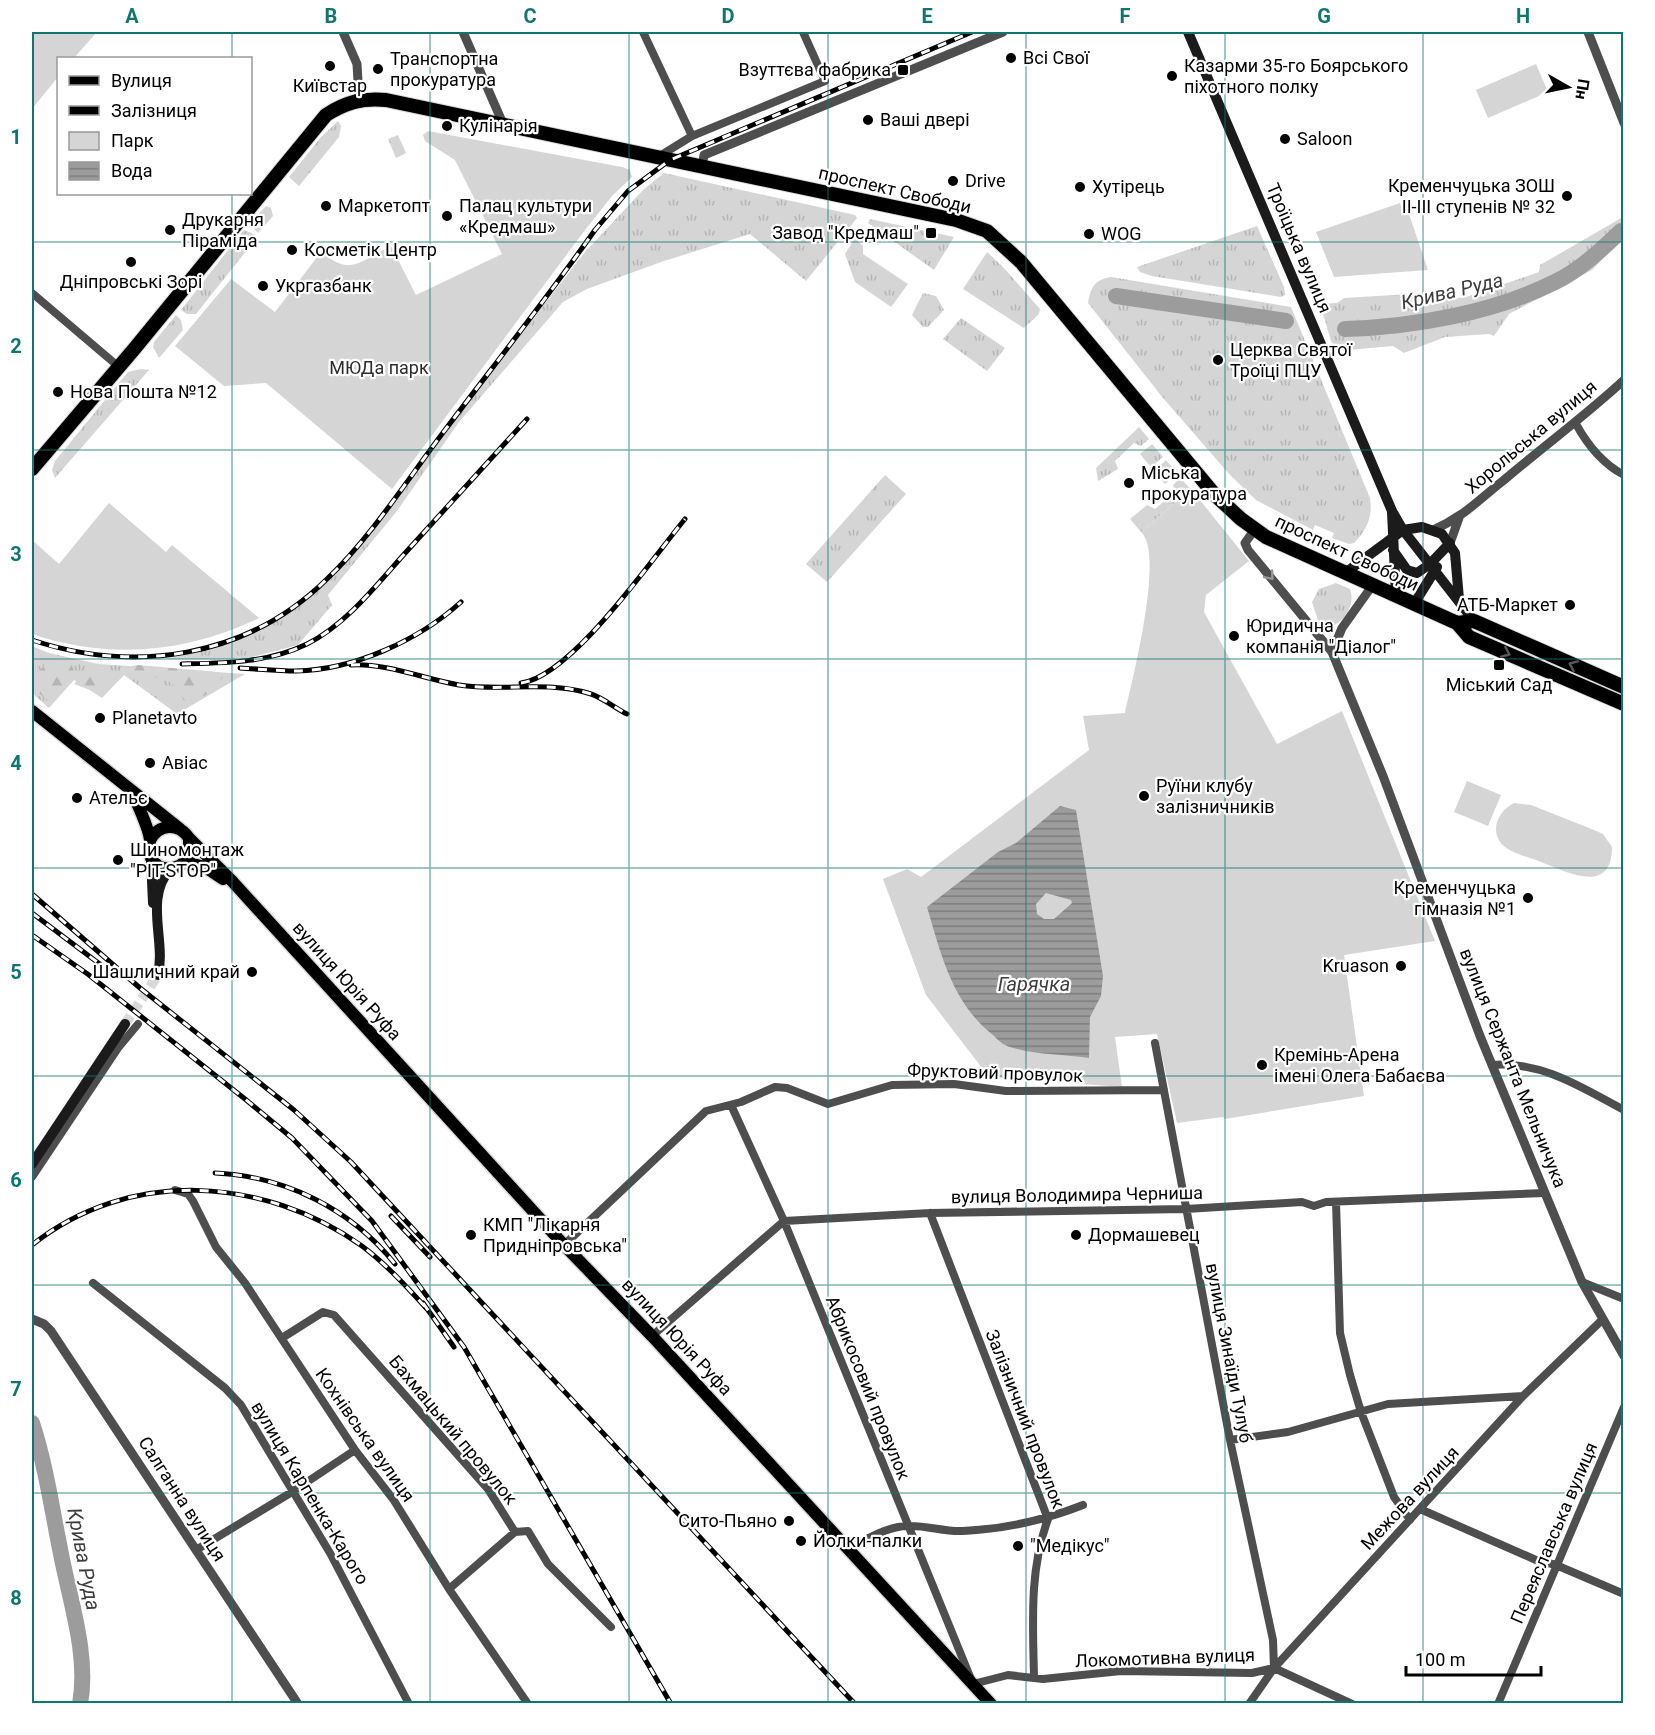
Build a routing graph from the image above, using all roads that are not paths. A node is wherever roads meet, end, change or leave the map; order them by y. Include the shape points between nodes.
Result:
1 (343, 32) edge
2 (463, 32) edge
3 (643, 32) edge
4 (803, 32) edge
5 (1002, 32) edge
6 (1188, 32) edge
7 (1588, 32) edge
8 (359, 99) junction
9 (1623, 123) edge
10 (504, 126) junction
11 (692, 136) junction
12 (657, 158) junction
13 (702, 167) junction
14 (32, 293) edge
15 (119, 367) junction
16 (1621, 387) edge
17 (1576, 424) junction
18 (32, 470) edge
19 (1623, 475) edge
20 (1392, 512) junction
21 (1459, 518) junction
22 (1254, 529) junction
23 (1403, 530) junction
24 (1433, 530) junction
25 (1393, 537) junction
26 (1450, 543) junction
27 (1393, 550) junction
28 (1404, 564) junction
29 (1428, 565) junction
30 (1345, 573) junction
31 (1372, 586) junction
32 (1396, 596) junction
33 (1414, 604) junction
34 (1463, 607) junction
35 (1474, 621) junction
36 (1457, 623) junction
37 (1332, 652) junction
38 (1623, 687) edge
39 (1623, 704) edge
40 (32, 711) edge
41 (129, 788) junction
42 (184, 834) junction
43 (150, 840) junction
44 (151, 859) junction
45 (186, 862) junction
46 (170, 869) junction
47 (246, 896) junction
48 (157, 915) junction
49 (158, 975) tunnel mouth
50 (124, 1024) tunnel mouth
51 (138, 1024) dead end
52 (1155, 1043) dead end
53 (1492, 1065) junction
54 (1164, 1090) junction
55 (731, 1105) junction
56 (1623, 1110) edge
57 (32, 1164) edge
58 (32, 1177) edge
59 (175, 1190) dead end
60 (1545, 1193) junction
61 (1336, 1202) junction
62 (1186, 1209) junction
63 (930, 1213) junction
64 (784, 1221) junction
65 (564, 1245) junction
66 (93, 1282) dead end
67 (1582, 1282) junction
68 (1623, 1299) edge
69 (32, 1319) edge
70 (1602, 1320) junction
71 (652, 1336) junction
72 (282, 1338) junction
73 (1623, 1356) edge
74 (1523, 1396) junction
75 (1623, 1407) edge
76 (1361, 1412) junction
77 (1230, 1440) junction
78 (355, 1450) junction
79 (292, 1492) junction
80 (1083, 1505) dead end
81 (1420, 1509) junction
82 (1048, 1519) junction
83 (1410, 1520) junction
84 (908, 1526) junction
85 (515, 1532) junction
86 (848, 1548) junction
87 (196, 1550) junction
88 (1556, 1565) junction
89 (449, 1589) junction
90 (1623, 1594) edge
91 (611, 1627) dead end
92 (1274, 1668) junction
93 (1034, 1678) junction
94 (973, 1684) junction
95 (298, 1704) edge
96 (409, 1704) edge
97 (528, 1704) edge
98 (991, 1704) edge
99 (1249, 1704) edge
100 (1352, 1704) edge
101 (1498, 1704) edge

1 - 8 street via 357,64
2 - 10 street
3 - 11 street
4 - 11 street via 825,81
5 - 13 street via 704,155
6 - 20 main road, Троїцька вулиця
7 - 9 street
8 - 10 highway, проспект Свободи via 386,100
8 - 15 highway via 326,115
10 - 12 highway, проспект Свободи
11 - 12 street
12 - 13 highway, проспект Свободи
13 - 22 highway, проспект Свободи via 956,219 987,231 1021,262 1215,495
14 - 15 street
15 - 18 highway
16 - 17 street, Хорольська вулиця
17 - 19 street via 1599,456
17 - 21 street, Хорольська вулиця
20 - 23 main road
20 - 25 main road
21 - 24 street
21 - 26 street
22 - 30 highway, проспект Свободи
22 -> 37 street, вулиця Сержанта Мельничука via 1245,543 1248,550
23 - 24 main road
23 - 25 main road
23 - 29 main road
24 - 26 main road
25 - 27 main road
25 - 30 main road
26 - 29 main road
26 - 34 main road
27 - 28 main road
27 - 32 main road
28 - 29 main road via 1410,572
28 - 29 main road via 1405,557 1418,551
29 - 33 main road
29 - 34 main road
30 - 31 highway, проспект Свободи
31 - 32 highway, проспект Свободи
31 - 37 street via 1342,627
32 - 33 highway, проспект Свободи
33 - 36 highway, проспект Свободи
34 - 35 main road
35 - 36 highway
38 -> 35 highway
36 -> 39 highway, проспект Свободи via 1469,637
37 - 53 street, вулиця Сержанта Мельничука
40 - 41 main road, вулиця Юрія Руфа
41 - 42 main road, вулиця Юрія Руфа
41 - 43 main road
42 - 43 main road via 173,826 159,829
42 - 45 main road via 191,851
42 - 47 main road, вулиця Юрія Руфа
43 - 44 main road
44 - 46 main road
44 - 48 main road via 152,898
45 - 46 main road
45 - 47 main road via 205,867
46 - 48 main road via 160,889
47 - 65 main road, вулиця Юрія Руфа
48 - 49 main road via 161,950
50 - 57 main road
51 - 58 street
52 - 54 street, вулиця Зинаїди Тулуб
53 - 56 street via 1543,1070
53 - 60 street, вулиця Сержанта Мельничука
54 - 55 street, Фруктовий провулок via 1006,1091 954,1084 892,1085 828,1104 775,1087
54 - 62 street, вулиця Зинаїди Тулуб
55 - 64 street, Абрикосовий провулок
55 - 65 street, Фруктовий провулок via 706,1111
59 - 72 street, Кохнівська вулиця via 188,1194 216,1247
60 - 61 street, вулиця Володимира Черниша
60 - 67 street, вулиця Сержанта Мельничука
61 - 62 street, вулиця Володимира Черниша
61 - 76 street via 1340,1333
62 - 63 street, вулиця Володимира Черниша
62 - 77 street, вулиця Зинаїди Тулуб
63 - 64 street, вулиця Володимира Черниша
63 - 82 street, Залізничний провулок
64 - 71 street
64 - 84 street, Абрикосовий провулок
65 - 71 main road, вулиця Юрія Руфа
66 - 79 street, вулиця Карпенка-Карого via 225,1388 253,1423
67 - 68 street
67 - 70 street, вулиця Сержанта Мельничука
69 - 87 street, Салганна вулиця via 51,1331
70 - 73 street, вулиця Сержанта Мельничука
70 - 74 street, Межова вулиця
71 - 86 main road, вулиця Юрія Руфа
72 - 78 street, Кохнівська вулиця
72 - 85 street, Бахмацький провулок via 323,1312 334,1315 488,1489
74 - 76 street via 1388,1404
74 - 81 street, Межова вулиця
75 - 88 street, Переяславська вулиця
76 - 77 street via 1288,1432
76 - 83 street via 1394,1497
77 - 92 street, вулиця Зинаїди Тулуб via 1273,1640
78 - 79 street
78 - 89 street, Кохнівська вулиця via 393,1499
79 - 87 street
79 - 96 street, вулиця Карпенка-Карого via 348,1585
80 - 82 street
81 - 83 street, Межова вулиця
81 - 88 street
82 - 84 street via 960,1531
82 - 93 street, Залізничний провулок via 1039,1544 1032,1602
83 - 92 street, Межова вулиця
84 - 86 street via 890,1529
84 - 94 street, Абрикосовий провулок
85 - 89 street
85 - 91 street, Бахмацький провулок via 528,1531 548,1564
86 - 94 main road, вулиця Юрія Руфа
87 - 95 street, Салганна вулиця
88 - 90 street
88 - 101 street, Переяславська вулиця
89 - 97 street, Кохнівська вулиця
92 - 93 street, Локомотивна вулиця via 1252,1672 1121,1671
92 - 99 street, Межова вулиця
92 - 100 street, Локомотивна вулиця
93 - 94 street, Локомотивна вулиця via 1008,1675
94 - 98 main road, вулиця Юрія Руфа

